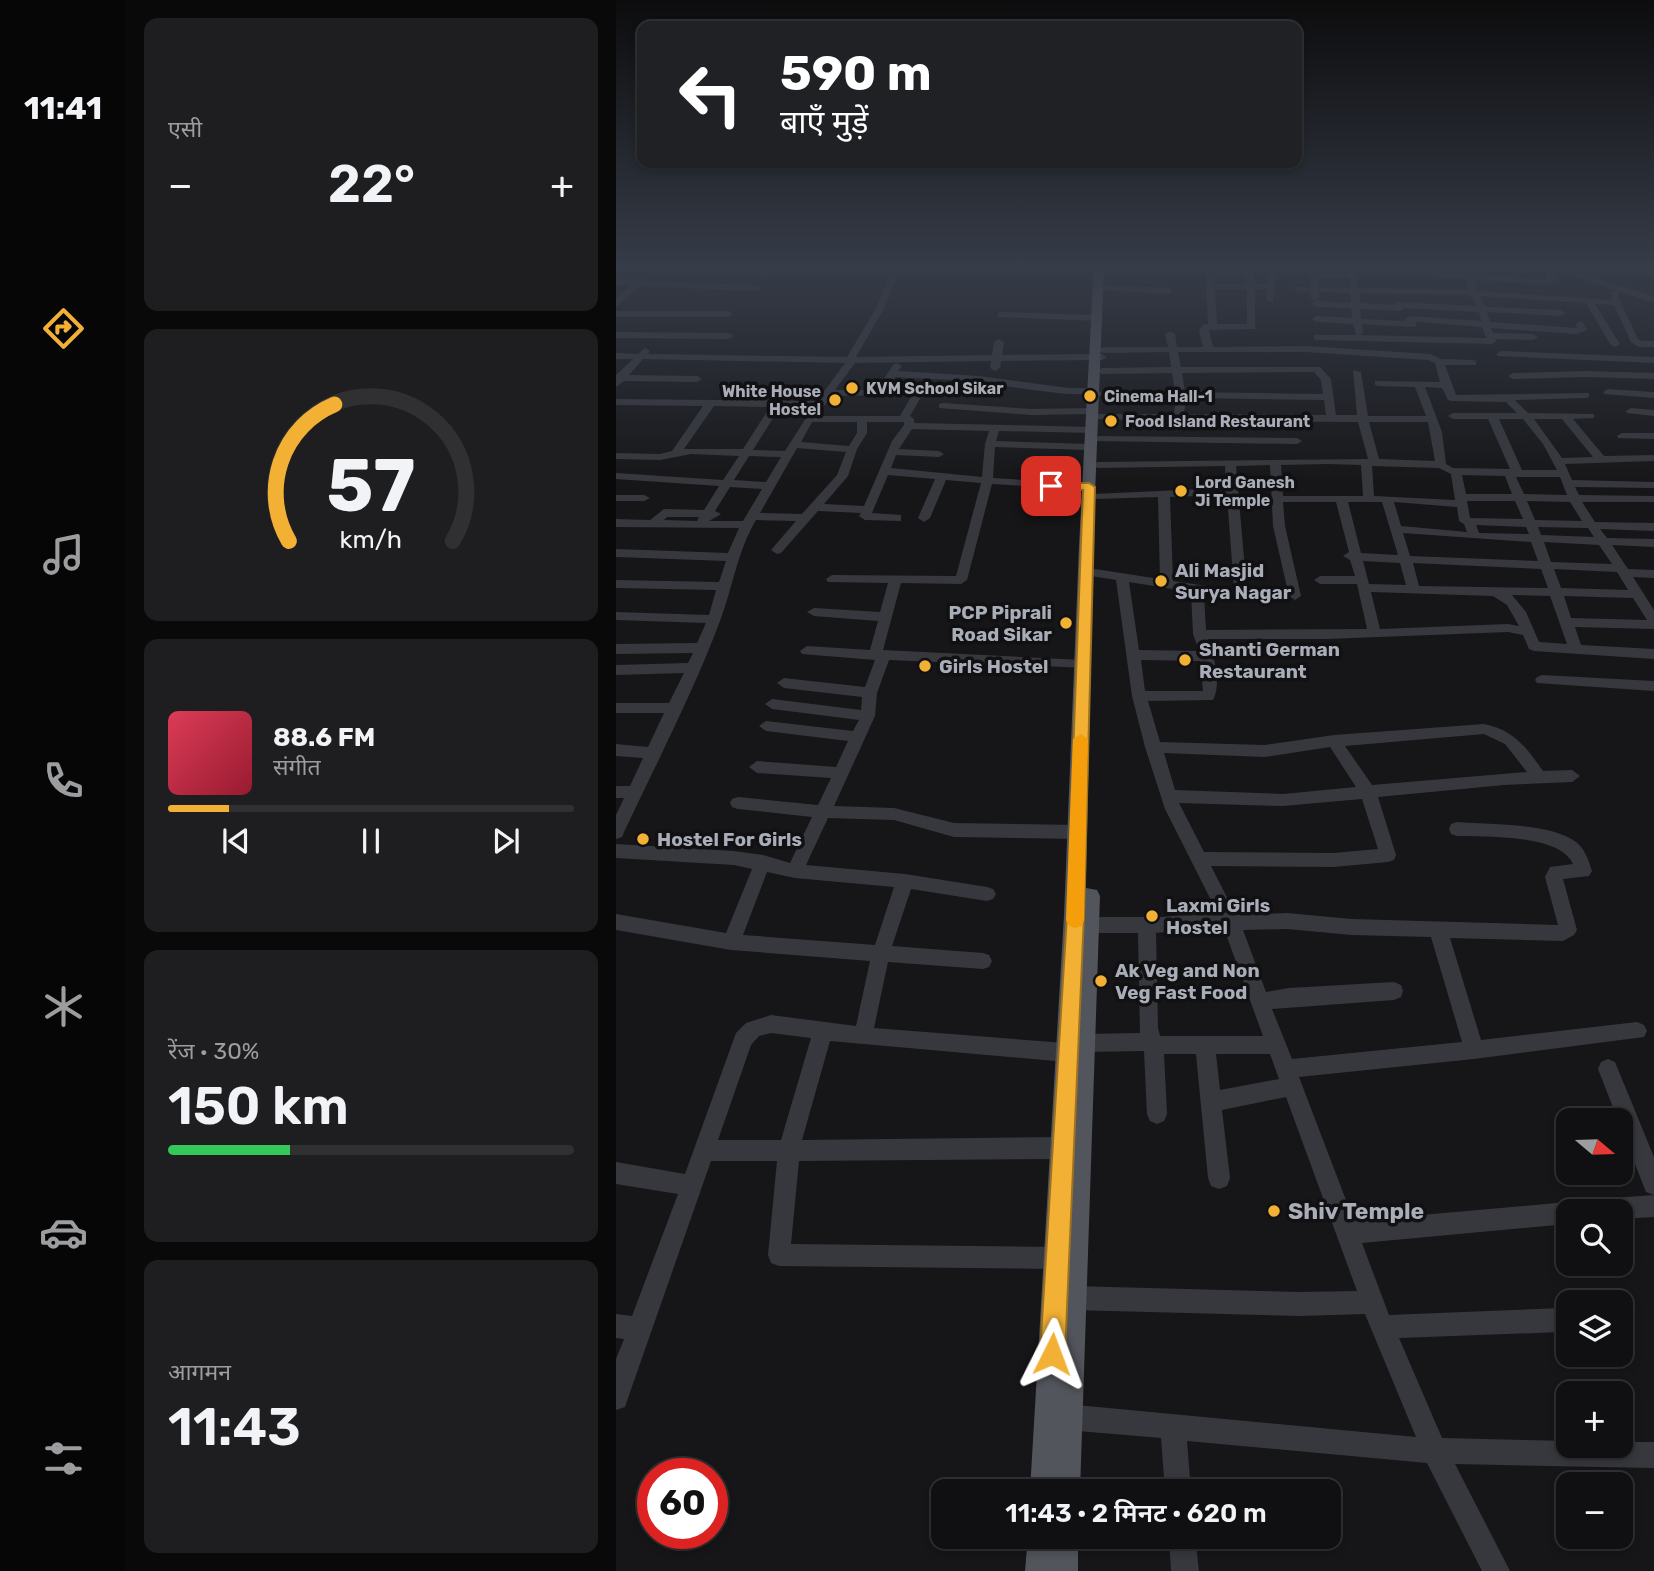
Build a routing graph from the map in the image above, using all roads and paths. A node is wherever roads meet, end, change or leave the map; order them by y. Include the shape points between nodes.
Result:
1 (656, 338) edge
2 (863, 338) edge
3 (1099, 338) edge
4 (1102, 338) edge
5 (1171, 338) edge
6 (1207, 338) edge
7 (1238, 338) edge
8 (1267, 338) edge
9 (1317, 338) edge
10 (1358, 338) edge
11 (1365, 338) edge
12 (1423, 338) edge
13 (1612, 338) edge
14 (1633, 338) edge
15 (1491, 339) junction
16 (1425, 341) junction
17 (1581, 341) dead end
18 (999, 342) dead end
19 (1615, 344) dead end
20 (1640, 344) junction
21 (1654, 344) edge
22 (1272, 350) junction
23 (1317, 350) junction
24 (1173, 351) junction
25 (1209, 351) junction
26 (1239, 351) junction
27 (1359, 353) junction
28 (1501, 354) junction
29 (616, 356) edge
30 (640, 356) junction
31 (901, 358) junction
32 (998, 358) junction
33 (852, 359) junction
34 (1101, 359) junction
35 (1437, 360) junction
36 (1638, 360) junction
37 (1654, 360) edge
38 (1473, 363) dead end
39 (1043, 367) junction
40 (1241, 369) junction
41 (1177, 370) junction
42 (1356, 372) dead end
43 (892, 374) junction
44 (1513, 376) junction
45 (1650, 376) edge
46 (697, 379) dead end
47 (618, 380) edge
48 (992, 380) junction
49 (1378, 383) dead end
50 (1419, 384) junction
51 (1446, 385) junction
52 (1608, 391) dead end
53 (1654, 392) edge
54 (827, 394) junction
55 (1181, 395) junction
56 (1585, 395) dead end
57 (1244, 396) junction
58 (916, 397) dead end
59 (1327, 397) junction
60 (1525, 397) junction
61 (1509, 399) junction
62 (712, 401) junction
63 (616, 402) edge
64 (778, 402) junction
65 (819, 404) junction
66 (943, 406) dead end
67 (1630, 411) dead end
68 (1654, 413) edge
69 (1453, 416) dead end
70 (1590, 416) dead end
71 (1566, 417) junction
72 (1178, 418) junction
73 (1493, 418) junction
74 (1528, 418) junction
75 (809, 419) junction
76 (862, 419) junction
77 (1215, 419) junction
78 (1431, 419) junction
79 (1246, 420) junction
80 (1332, 420) junction
81 (1363, 420) junction
82 (906, 422) junction
83 (1096, 424) junction
84 (995, 427) junction
85 (1654, 427) edge
86 (1622, 436) dead end
87 (1654, 436) edge
88 (1297, 441) dead end
89 (1176, 442) junction
90 (1217, 442) junction
91 (1250, 442) junction
92 (990, 444) junction
93 (792, 449) junction
94 (852, 449) junction
95 (893, 452) junction
96 (676, 453) junction
97 (745, 454) junction
98 (939, 454) dead end
99 (616, 456) edge
100 (641, 457) junction
101 (1654, 458) edge
102 (1601, 460) junction
103 (1559, 461) junction
104 (1275, 463) junction
105 (1370, 463) junction
106 (1230, 464) junction
107 (1249, 464) junction
108 (1179, 465) junction
109 (1441, 465) junction
110 (883, 471) junction
111 (1456, 471) junction
112 (1514, 474) junction
113 (621, 476) edge
114 (942, 477) junction
115 (1566, 479) junction
116 (987, 481) junction
117 (726, 484) junction
118 (1654, 485) edge
119 (770, 486) junction
120 (616, 490) edge
121 (1093, 491) junction
122 (1234, 491) junction
123 (1164, 495) junction
124 (616, 498) edge
125 (644, 498) dead end
126 (1521, 498) junction
127 (1276, 499) junction
128 (1341, 499) junction
129 (1369, 499) junction
130 (1387, 499) junction
131 (1575, 499) junction
132 (1654, 499) edge
133 (1462, 500) junction
134 (816, 507) junction
135 (868, 510) junction
136 (805, 518) junction
137 (897, 518) dead end
138 (923, 518) dead end
139 (705, 519) junction
140 (750, 519) junction
141 (1469, 521) junction
142 (616, 523) edge
143 (1531, 524) junction
144 (1591, 526) junction
145 (1654, 527) edge
146 (1397, 529) junction
147 (1474, 536) junction
148 (1535, 538) junction
149 (1604, 542) junction
150 (1654, 543) edge
151 (777, 550) dead end
152 (616, 553) edge
153 (1351, 555) junction
154 (732, 556) junction
155 (1406, 560) junction
156 (1547, 565) junction
157 (1623, 571) junction
158 (1095, 573) junction
159 (1654, 574) edge
160 (1461, 576) junction
161 (832, 579) dead end
162 (1122, 579) junction
163 (1320, 580) dead end
164 (895, 582) junction
165 (616, 584) edge
166 (1363, 584) junction
167 (1167, 585) junction
168 (725, 586) junction
169 (1197, 589) junction
170 (1414, 589) junction
171 (1484, 590) junction
172 (1556, 592) junction
173 (1636, 594) junction
174 (1294, 596) dead end
175 (814, 612) dead end
176 (616, 616) edge
177 (887, 617) junction
178 (713, 619) junction
179 (1567, 622) junction
180 (1654, 623) edge
181 (1374, 631) junction
182 (1528, 632) junction
183 (1200, 634) junction
184 (701, 648) junction
185 (616, 649) edge
186 (1576, 649) junction
187 (807, 650) dead end
188 (1654, 654) edge
189 (880, 655) junction
190 (1133, 655) junction
191 (1207, 656) junction
192 (1083, 665) junction
193 (693, 668) junction
194 (616, 670) edge
195 (1542, 680) dead end
196 (784, 683) dead end
197 (1654, 686) edge
198 (870, 693) junction
199 (1139, 696) junction
200 (772, 705) dead end
201 (616, 708) edge
202 (675, 708) junction
203 (868, 716) junction
204 (766, 726) dead end
205 (858, 737) junction
206 (1334, 741) junction
207 (1153, 747) junction
208 (616, 750) edge
209 (652, 753) junction
210 (757, 767) dead end
211 (839, 773) junction
212 (1572, 776) dead end
213 (1538, 777) junction
214 (616, 792) edge
215 (634, 792) junction
216 (1368, 792) junction
217 (1169, 796) junction
218 (738, 803) dead end
219 (825, 812) junction
220 (1457, 829) dead end
221 (616, 832) edge
222 (1079, 832) junction
223 (616, 851) edge
224 (1199, 859) junction
225 (763, 862) junction
226 (795, 871) junction
227 (905, 881) junction
228 (987, 894) dead end
229 (1229, 920) junction
230 (616, 922) edge
231 (1088, 925) junction
232 (1147, 926) junction
233 (1438, 929) junction
234 (730, 942) junction
235 (881, 953) junction
236 (983, 961) dead end
237 (1394, 991) dead end
238 (1261, 1002) junction
239 (823, 1031) junction
240 (1637, 1031) dead end
241 (863, 1036) junction
242 (1153, 1042) junction
243 (1205, 1045) junction
244 (1277, 1045) junction
245 (1074, 1048) junction
246 (1474, 1050) junction
247 (1608, 1069) dead end
248 (1290, 1078) junction
249 (1212, 1102) junction
250 (1157, 1114) dead end
251 (1063, 1148) junction
252 (704, 1150) junction
253 (789, 1150) junction
254 (616, 1173) edge
255 (1219, 1178) dead end
256 (1654, 1184) edge
257 (692, 1186) junction
258 (1654, 1206) edge
259 (1633, 1208) edge
260 (1556, 1214) edge
261 (1349, 1233) junction
262 (1057, 1258) junction
263 (1072, 1298) junction
264 (1371, 1302) junction
265 (1556, 1320) edge
266 (627, 1327) edge
267 (1382, 1327) junction
268 (616, 1398) edge
269 (1066, 1417) junction
270 (1172, 1427) junction
271 (1435, 1451) junction
272 (1654, 1455) edge
273 (1047, 1479) edge
274 (1064, 1479) edge
275 (1177, 1479) edge
276 (1043, 1549) edge
277 (1062, 1549) edge
278 (1183, 1549) edge
279 (1042, 1571) edge
280 (1061, 1571) edge
281 (1185, 1571) edge
282 (1496, 1571) edge

1 - 30 street
2 - 33 street
3 - 34 main road
4 - 34 main road
5 - 24 street
6 - 25 street
7 - 26 street
8 - 22 street
9 - 23 street
10 - 27 street
11 - 16 street
12 - 16 street
13 - 19 street
14 - 20 street
15 - 16 street
15 - 17 street
15 - 28 street
16 - 35 street
18 - 32 street
20 - 21 street
20 - 36 street
22 - 23 street
22 - 26 street
23 - 27 street
24 - 25 street
24 - 34 street
24 - 41 street
25 - 26 street
26 - 40 street
27 - 35 street
28 - 36 street
28 - 44 street
29 - 30 street
30 - 33 street
30 - 47 street
31 - 32 street
31 - 33 street
31 - 43 street
32 - 39 street
32 - 48 street
33 - 54 street
34 - 39 street
34 - 41 street
34 - 83 main road
35 - 38 street
35 - 51 street
36 - 37 street
36 - 45 street
39 - 48 street
39 - 83 street
40 - 41 street
40 - 57 street
40 - 59 street via 1317,369 1326,379
41 - 55 street
42 - 81 street
43 - 48 street
43 - 54 street via 879,393
44 - 45 street
44 - 60 street
45 - 53 street
46 - 47 street
49 - 50 street
50 - 51 street
50 - 78 street
51 - 61 street via 1452,398
52 - 53 street
54 - 65 street
55 - 57 street
55 - 72 street
55 - 83 street
56 - 60 street
57 - 59 street
57 - 79 street
58 - 82 street
59 - 80 street
60 - 61 street
61 - 74 street
62 - 63 street
62 - 64 street
62 - 96 street
64 - 65 street
64 - 97 street
65 - 75 street
66 - 83 street via 1031,412
67 - 68 street
69 - 73 street
70 - 71 street
71 - 74 street
71 - 102 street
72 - 77 street
72 - 83 street
72 - 89 street
73 - 74 street
73 - 112 street
74 - 103 street
75 - 76 street
75 - 93 street
76 - 82 street
76 - 94 street via 862,433
77 - 79 street
77 - 90 street
78 - 81 street
78 - 109 street
79 - 80 street
79 - 91 street
80 - 81 street
81 - 105 street
82 - 84 street
82 - 95 street
83 - 84 street
83 - 89 street
83 - 92 street
83 - 108 street
83 - 121 main road
84 - 92 street
85 - 87 street via 1648,427
86 - 87 street
88 - 91 street
89 - 90 street
89 - 108 street
90 - 91 street
91 - 107 street
92 - 116 street
93 - 94 street
93 - 97 street
93 - 119 street
94 - 134 street via 842,476
95 - 98 street
95 - 110 street
96 - 97 street
96 - 100 street
97 - 117 street
99 - 100 street
100 - 113 street
101 - 102 street
102 - 103 street
103 - 115 street
104 - 105 street
104 - 107 street
104 - 127 street
105 - 109 street
105 - 129 street
106 - 107 street
106 - 108 street
106 - 122 street
109 - 111 street
110 - 114 street
110 - 135 street
111 - 112 street
111 - 133 street
112 - 115 street
112 - 126 street
113 - 117 street
113 - 120 street
114 - 116 street
114 - 138 street
115 - 118 street
115 - 131 street
116 - 121 street
116 - 164 street via 961,580
117 - 119 street
117 - 139 street
119 - 140 street
121 - 123 street
121 - 158 main road
121 - 192 main road
122 - 123 street
122 - 169 street via 1241,592
123 - 167 street
124 - 125 street
126 - 131 street
126 - 133 street
126 - 143 street
127 - 128 street
127 - 174 street
128 - 129 street
128 - 153 street
129 - 130 street
130 - 133 street
130 - 146 street
131 - 132 street
131 - 144 street
133 - 141 street via 1465,521
134 - 135 street
134 - 136 street
135 - 137 street via 865,516
136 - 140 street
136 - 151 street
139 - 140 street
139 - 142 street
140 - 154 street
141 - 143 street
141 - 147 street
143 - 144 street
143 - 148 street
144 - 145 street
144 - 149 street
146 - 147 street
146 - 155 street
147 - 148 street
148 - 149 street
148 - 156 street
149 - 150 street
149 - 157 street
152 - 154 street
153 - 155 street
153 - 166 street
154 - 168 street
155 - 160 street
155 - 170 street
156 - 157 street
156 - 160 street
156 - 172 street
157 - 159 street
157 - 173 street
158 - 162 street
158 - 231 main road
160 - 170 street
160 - 171 street
161 - 164 street
162 - 167 street
162 - 190 street
163 - 166 street
164 - 177 street
165 - 168 street
166 - 170 street
166 - 181 street
167 - 169 street
168 - 178 street
169 - 183 street
171 - 172 street
171 - 182 street via 1510,597
172 - 173 street
172 - 179 street
173 - 180 street
175 - 177 street
176 - 178 street
177 - 189 street
178 - 184 street
179 - 180 street
179 - 186 street
181 - 182 street via 1508,628
181 - 183 street
182 - 186 street via 1534,646
183 - 191 street
184 - 185 street
184 - 193 street
186 - 188 street
187 - 189 street
189 - 192 street
189 - 198 street
190 - 191 street
190 - 199 street
191 - 199 street via 1208,696
192 - 222 main road
193 - 194 street
193 - 202 street
195 - 197 street
196 - 198 street
198 - 203 street
199 - 207 street
200 - 203 street
201 - 202 street
202 - 209 street
203 - 205 street
204 - 205 street
205 - 211 street
206 - 207 street via 1265,751
206 - 213 street via 1469,729 1496,731 1517,745
206 - 216 street
207 - 217 street
208 - 209 street
209 - 215 street
210 - 211 street
211 - 219 street
212 - 213 street
213 - 216 street
214 - 215 street
215 - 221 street
216 - 217 street via 1283,800
216 - 224 street via 1388,855 1333,860
217 - 224 street
218 - 219 street
219 - 222 street via 894,814 954,830
219 - 226 street
220 - 233 street via 1553,841 1570,847 1583,871 1556,872 1554,877 1568,930 1563,933
222 - 245 main road
223 - 225 street
224 - 229 street
225 - 226 street
225 - 234 street
226 - 227 street
227 - 228 street
227 - 235 street
229 - 232 street
229 - 233 street
229 - 238 street
230 - 234 street
231 - 232 street
231 - 245 main road
232 - 242 street via 1148,1028
233 - 246 street
234 - 235 street
235 - 236 street
235 - 241 street
237 - 238 street
238 - 244 street
239 - 241 street
239 - 252 street via 771,1024 753,1029 743,1040
239 - 253 street
240 - 246 street
241 - 245 street
242 - 243 street
242 - 245 street
242 - 250 street
243 - 244 street
243 - 249 street
244 - 248 street
245 - 251 main road
245 - 263 main road
246 - 248 street
247 - 256 street
248 - 249 street
248 - 261 street
249 - 255 street
251 - 253 street
251 - 262 main road
252 - 253 street
252 - 257 street
253 - 262 street via 779,1255
254 - 257 street
257 - 266 street
258 - 259 street
260 - 261 street
261 - 264 street
262 - 273 main road
263 - 264 street
263 - 269 main road
264 - 267 street
265 - 267 street
266 - 268 street
267 - 271 street
269 - 270 street
269 - 274 main road
270 - 271 street
270 - 275 street
271 - 272 street
271 - 282 street
276 - 279 main road
277 - 280 main road
278 - 281 street

